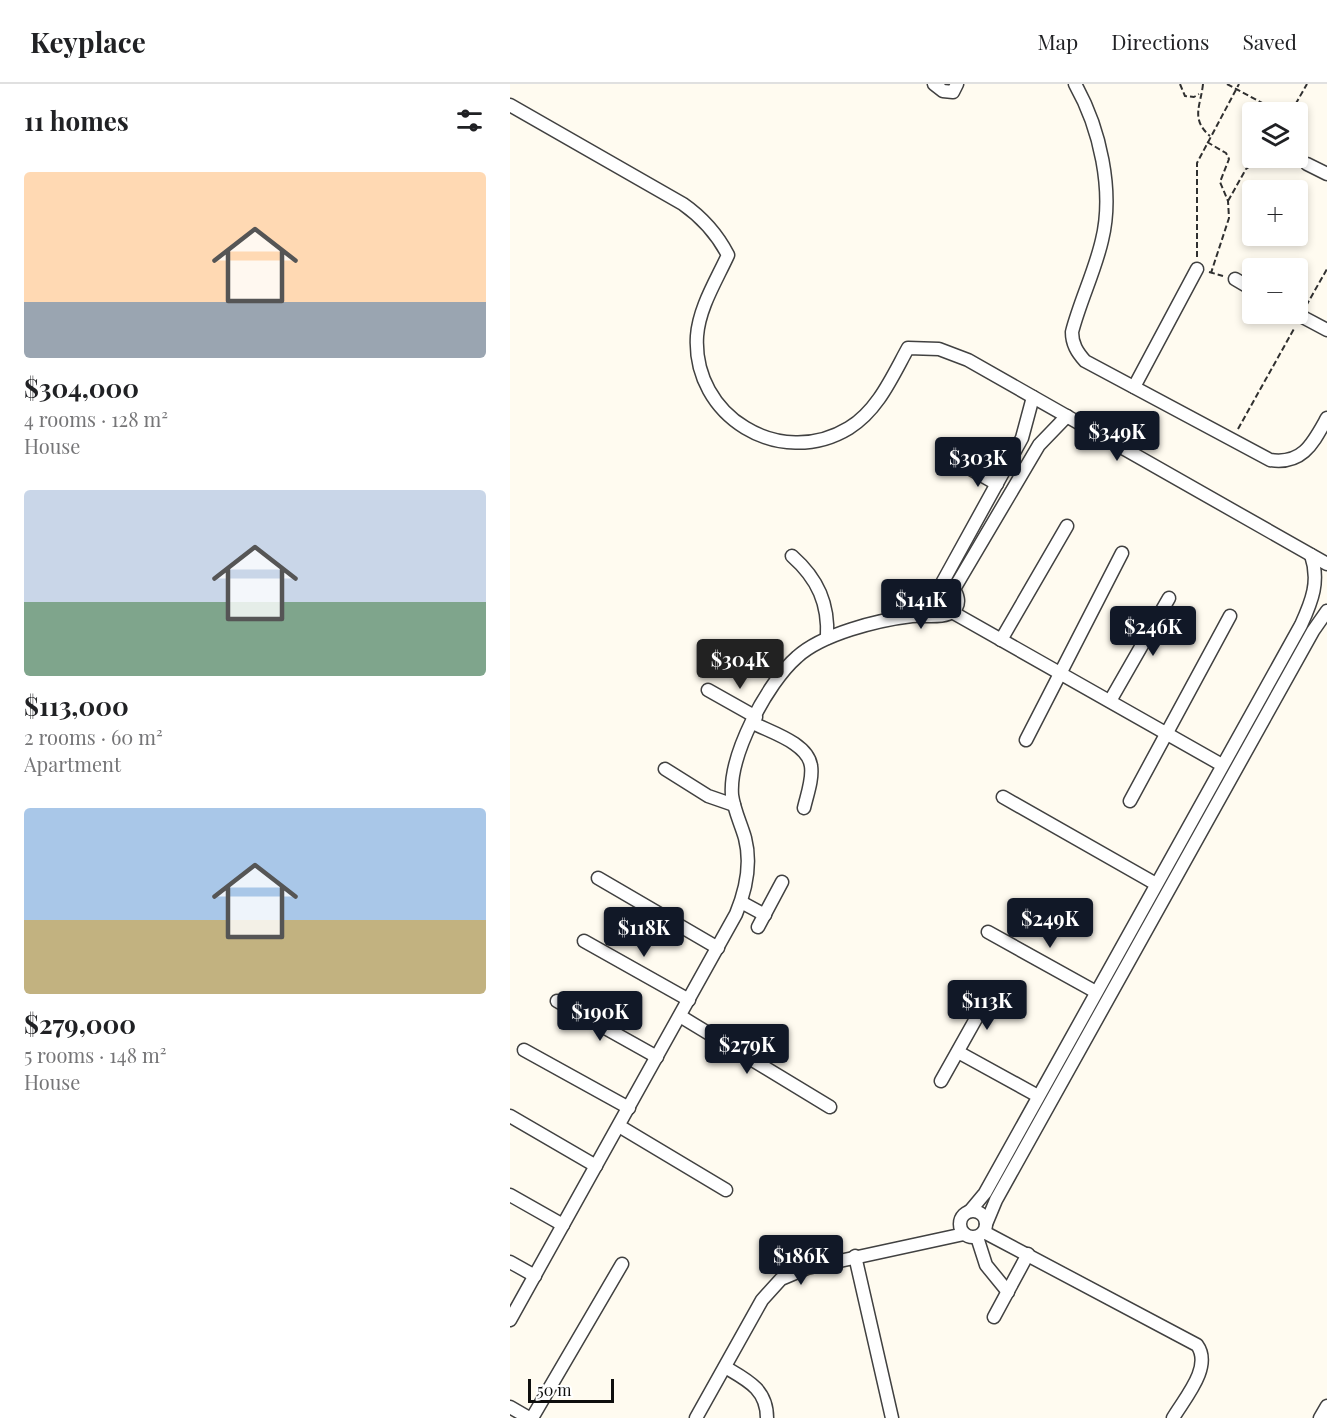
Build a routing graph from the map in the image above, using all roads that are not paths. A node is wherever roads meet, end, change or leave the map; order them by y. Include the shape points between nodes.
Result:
1 (934, 84) edge
2 (957, 84) edge
3 (1075, 84) edge
4 (510, 105) edge
5 (1308, 164) edge
6 (1327, 174) edge
7 (1197, 269) road end
8 (1235, 279) road end
9 (1242, 283) edge
10 (1308, 320) edge
11 (1327, 330) edge
12 (1134, 387) junction
13 (1033, 397) junction
14 (1067, 416) junction
15 (1327, 418) edge
16 (1018, 447) junction
17 (946, 454) dead end
18 (1032, 456) junction
19 (997, 484) junction
20 (1067, 526) dead end
21 (1122, 553) dead end
22 (1311, 555) junction
23 (792, 556) dead end
24 (1327, 564) edge
25 (940, 585) junction
26 (954, 589) junction
27 (929, 592) junction
28 (1169, 598) dead end
29 (1327, 611) edge
30 (952, 612) junction
31 (939, 615) junction
32 (1230, 616) dead end
33 (902, 618) junction
34 (827, 638) junction
35 (1001, 640) junction
36 (1060, 673) junction
37 (708, 690) dead end
38 (1110, 702) junction
39 (755, 720) junction
40 (1166, 734) junction
41 (1026, 740) dead end
42 (1222, 765) junction
43 (665, 769) dead end
44 (1003, 797) dead end
45 (1130, 801) dead end
46 (734, 805) junction
47 (804, 808) dead end
48 (1195, 813) junction
49 (1207, 820) junction
50 (598, 878) dead end
51 (782, 882) dead end
52 (1156, 884) junction
53 (741, 902) junction
54 (765, 915) junction
55 (758, 927) dead end
56 (988, 932) dead end
57 (584, 941) dead end
58 (718, 948) junction
59 (1096, 992) junction
60 (957, 994) dead end
61 (689, 1000) junction
62 (557, 1002) dead end
63 (680, 1016) junction
64 (1072, 1047) junction
65 (524, 1050) dead end
66 (958, 1052) junction
67 (657, 1057) junction
68 (941, 1081) dead end
69 (1038, 1096) junction
70 (830, 1107) dead end
71 (629, 1108) junction
72 (510, 1116) edge
73 (619, 1126) junction
74 (596, 1166) junction
75 (726, 1190) dead end
76 (510, 1195) edge
77 (970, 1211) junction
78 (563, 1225) junction
79 (982, 1231) junction
80 (964, 1234) junction
81 (1028, 1254) junction
82 (855, 1257) junction
83 (510, 1262) edge
84 (622, 1264) dead end
85 (535, 1276) junction
86 (1008, 1292) junction
87 (994, 1317) dead end
88 (510, 1320) edge
89 (725, 1367) junction
90 (1327, 1406) edge
91 (510, 1407) edge
92 (530, 1418) edge
93 (696, 1418) edge
94 (767, 1418) edge
95 (892, 1418) edge
96 (1173, 1418) edge
97 (1320, 1418) edge

1 - 2 street via 948,92 953,92
3 - 12 street via 1100,151 1106,216 1072,340 1086,361
4 - 13 street via 683,204 716,235 728,255 700,321 698,359 715,401 748,431 773,440 800,443 839,433 871,409 908,348 929,347 959,355
5 - 6 street
7 - 12 street
8 - 9 street
10 - 11 street
12 - 15 street via 1270,460 1295,459 1312,445
13 - 14 street
13 - 16 street
14 - 18 street
14 - 22 street
16 - 18 street
16 - 19 street
17 - 19 street
18 - 26 street
19 - 25 street
20 - 35 street
21 - 36 street
22 - 24 street
22 - 42 street via 1316,581 1310,606
23 - 34 street via 809,572 821,592
25 - 26 street
25 - 27 street
26 - 30 street via 958,601
27 - 31 street via 929,606
27 - 33 street
28 - 38 street
29 - 49 street
30 - 31 street
30 - 35 street
31 - 33 street
32 - 40 street
33 - 34 street
34 - 39 street via 789,664
35 - 36 street
36 - 38 street
36 - 41 street
37 - 39 street
38 - 40 street
39 - 46 street via 733,772
39 - 47 street via 807,755 811,772
40 - 42 street
40 - 45 street
42 - 48 street
43 - 46 street via 708,796
44 - 52 street
46 - 53 street via 747,850 748,876
48 - 49 street
48 - 52 street
49 - 64 street
50 - 58 street
51 - 54 street
52 - 59 street
53 - 54 street
53 - 58 street
54 - 55 street
56 - 59 street
57 - 61 street
58 - 61 street
59 - 64 street
60 - 66 street via 979,1012
61 - 63 street
62 - 67 street
63 - 67 street
63 - 70 street
64 - 69 street
64 - 79 street
65 - 71 street
66 - 68 street
66 - 69 street
67 - 71 street
69 - 77 street via 985,1193
71 - 73 street
72 - 74 street
73 - 74 street
73 - 75 street
74 - 78 street
76 - 78 street
77 - 79 street via 983,1215
77 - 80 street via 960,1223
78 - 85 street
79 - 80 street
79 - 81 street
79 - 86 street via 986,1265
80 - 82 street
81 - 86 street
81 - 96 street via 1197,1345 1202,1365
82 - 89 street via 798,1271 774,1285
82 - 95 street
83 - 85 street
84 - 92 street
85 - 88 street
86 - 87 street
89 - 93 street
89 - 94 street via 760,1391
90 - 97 street
91 - 92 street

